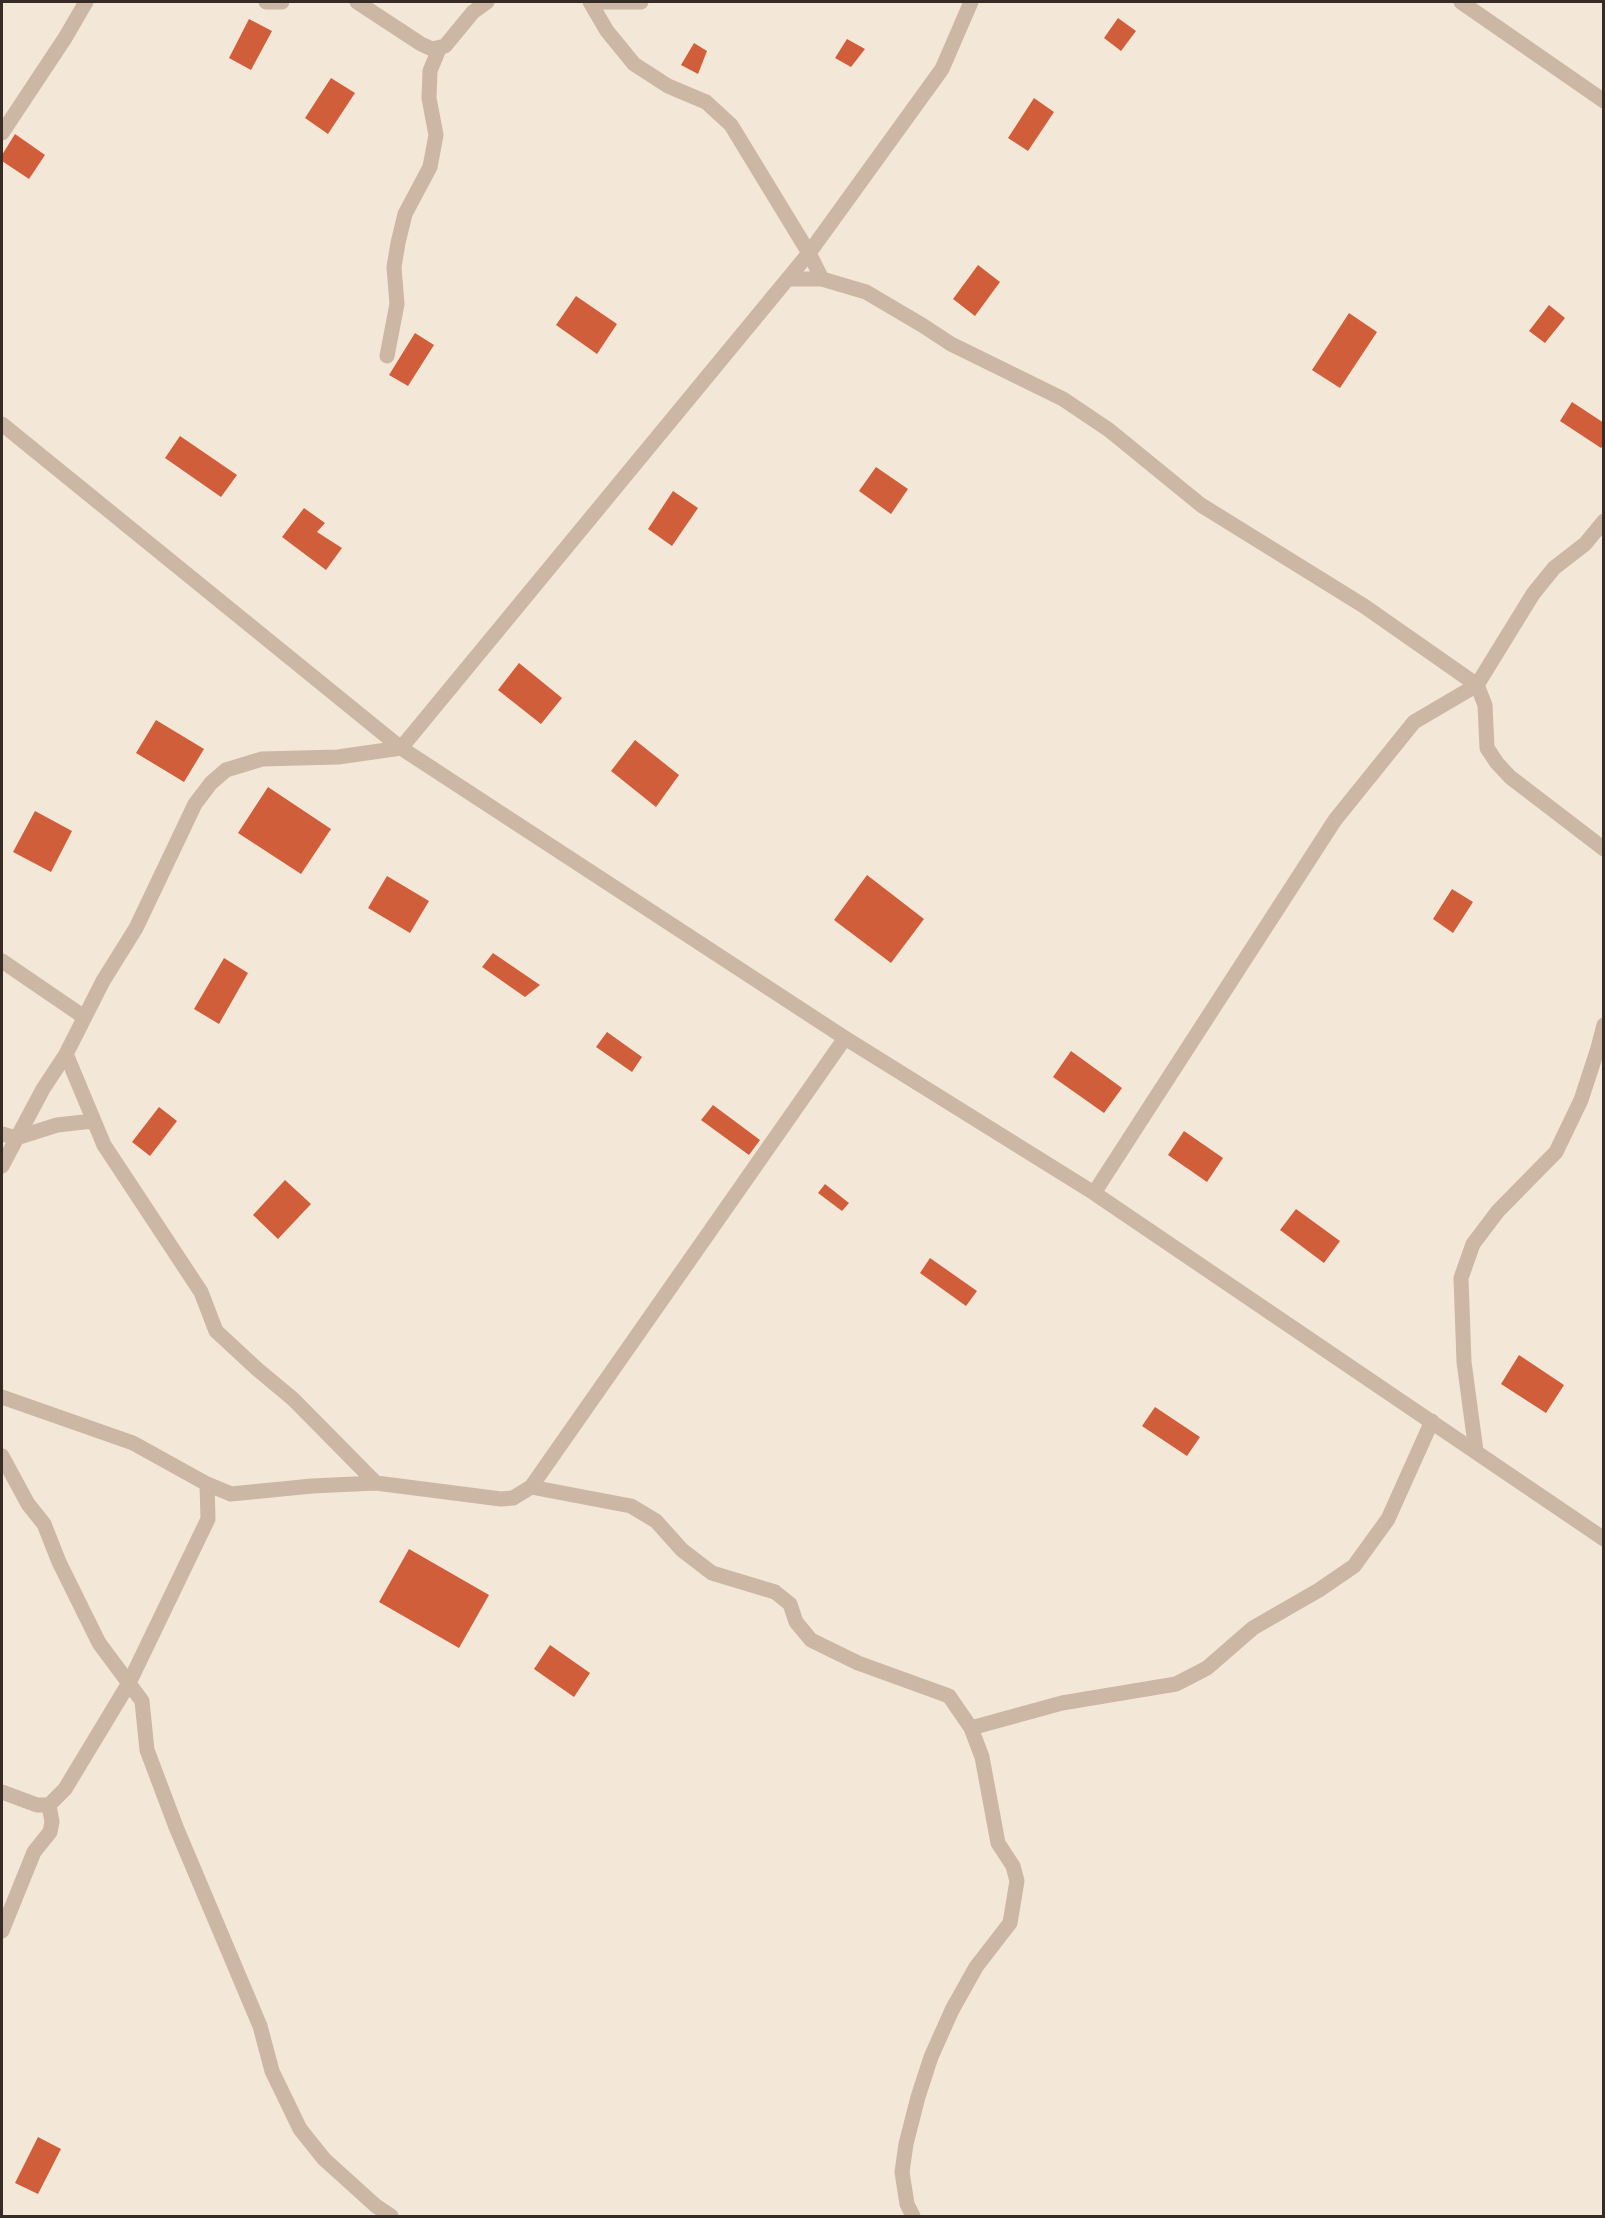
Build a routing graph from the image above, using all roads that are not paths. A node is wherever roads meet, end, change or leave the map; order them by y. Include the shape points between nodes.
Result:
1 (86, 2) edge
2 (266, 2) edge
3 (282, 2) edge
4 (357, 2) edge
5 (487, 2) edge
6 (590, 2) edge
7 (594, 2) edge
8 (641, 2) edge
9 (971, 2) edge
10 (1461, 2) edge
11 (439, 49) junction
12 (1604, 101) edge
13 (2, 133) edge
14 (809, 253) junction
15 (788, 279) junction
16 (822, 279) junction
17 (387, 356) dead end
18 (2, 424) edge
19 (1604, 520) edge
20 (1477, 685) junction
21 (401, 748) junction
22 (1604, 849) edge
23 (2, 961) edge
24 (84, 1017) junction
25 (1604, 1025) edge
26 (845, 1038) junction
27 (66, 1054) junction
28 (93, 1121) junction
29 (9, 1136) edge
30 (2, 1166) edge
31 (1095, 1192) junction
32 (2, 1397) edge
33 (1432, 1421) junction
34 (1476, 1451) junction
35 (2, 1456) edge
36 (376, 1483) junction
37 (207, 1484) junction
38 (531, 1487) junction
39 (231, 1494) junction
40 (208, 1519) junction
41 (1604, 1539) edge
42 (129, 1683) junction
43 (971, 1728) junction
44 (2, 1792) edge
45 (49, 1805) junction
46 (2, 1931) edge
47 (391, 2217) edge
48 (913, 2217) edge

1 - 13 street
2 - 3 street
4 - 11 street via 421,44
5 - 11 street
6 - 14 street via 634,64 668,86 706,102 731,125
7 - 8 street
9 - 14 street via 942,69
10 - 12 street
11 - 17 street via 430,71 429,98 436,135 430,167 405,214 398,243 394,267 397,304
14 - 15 street
14 - 16 street
15 - 16 street
15 - 21 street
16 - 20 street via 866,292 951,345 1064,399 1201,504 1364,606
18 - 21 street
19 - 20 street via 1533,594
20 - 22 street via 1485,705 1487,748 1497,763
20 - 31 street via 1414,722 1335,820
21 - 24 street via 338,757 262,759 226,770 195,804 136,928
21 - 26 street
23 - 24 street
24 - 27 street
25 - 34 street via 1581,1100 1556,1152 1498,1211 1473,1244 1461,1278 1464,1362
26 - 31 street
26 - 38 street
27 - 28 street
27 - 29 street
28 - 29 street
28 - 36 street via 104,1145 201,1292 216,1331 293,1399
29 - 30 street
31 - 33 street
32 - 37 street via 133,1443
33 - 34 street
33 - 43 street via 1388,1519 1354,1566 1253,1628 1207,1668 1176,1684 1062,1703
34 - 41 street
35 - 42 street via 28,1504 44,1524 58,1562 99,1643
36 - 38 street via 501,1499 513,1498
36 - 39 street
37 - 39 street
37 - 40 street
38 - 43 street via 631,1506 656,1521 682,1550 712,1573 776,1592 790,1604 796,1622 811,1640 858,1663 949,1696
39 - 40 street
40 - 42 street
42 - 45 street via 65,1789
42 - 47 street via 142,1701 147,1750 176,1827 260,2026 272,2071 300,2129 324,2159
43 - 48 street via 982,1757 999,1843 1017,1881 1010,1923 976,1967 952,2010 918,2097 902,2172
44 - 45 street via 37,1805
45 - 46 street via 50,1832 34,1852

